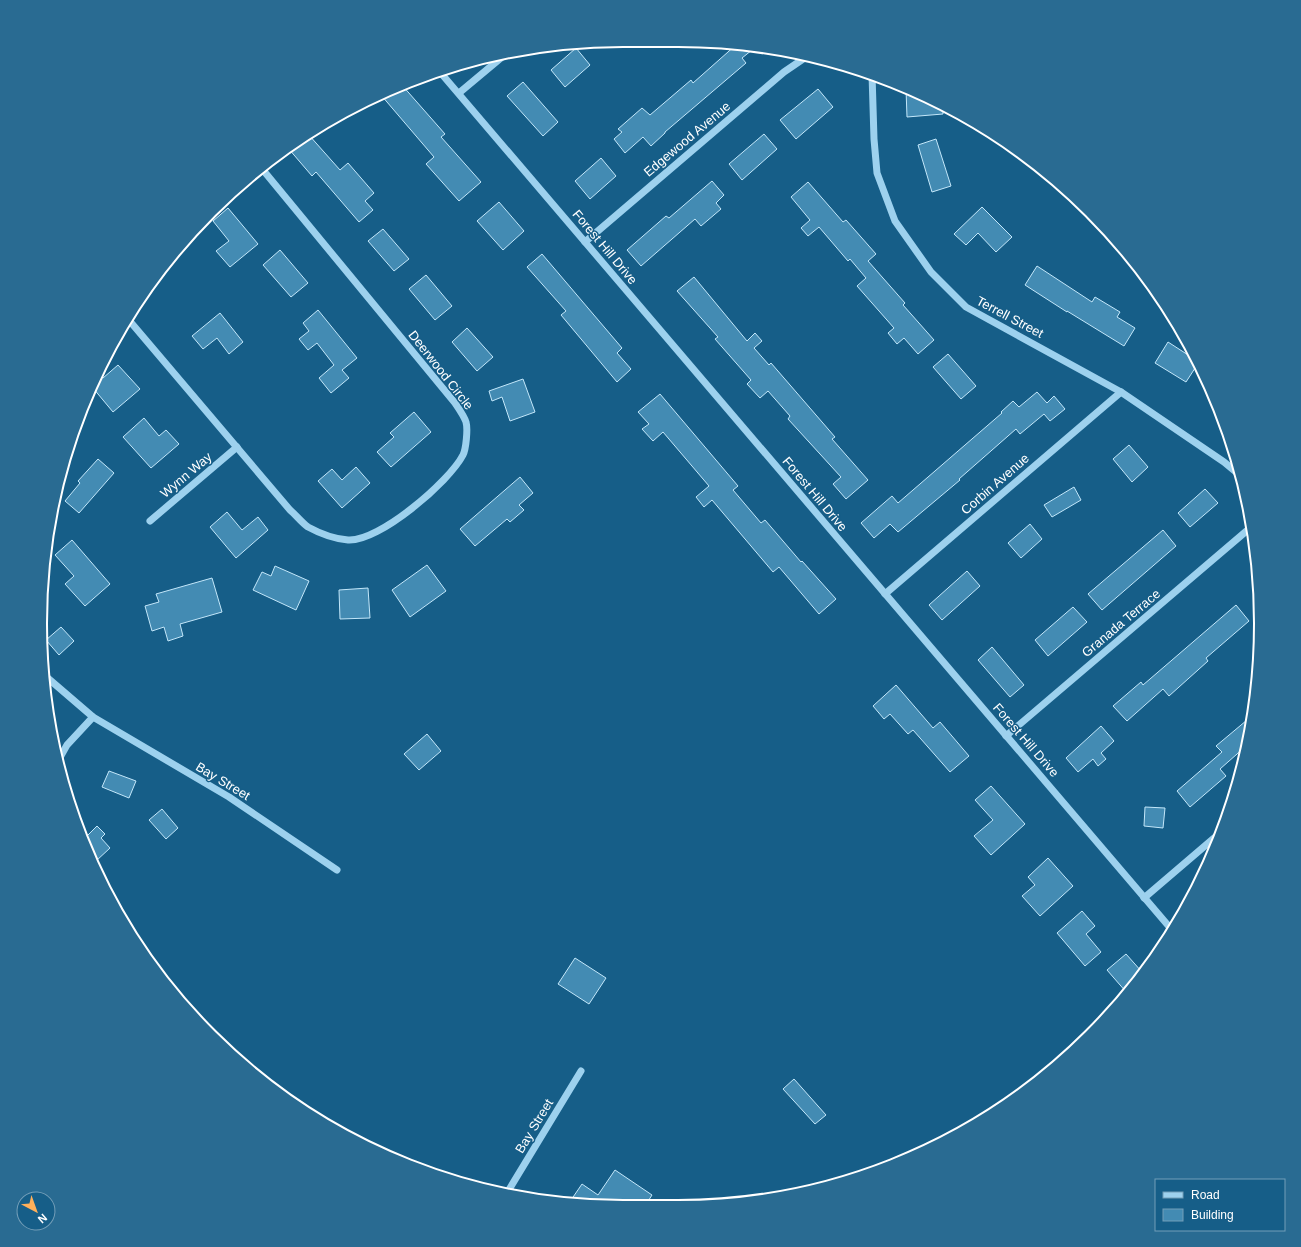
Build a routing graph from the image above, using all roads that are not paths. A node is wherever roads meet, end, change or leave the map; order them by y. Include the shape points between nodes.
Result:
1 (497, 61) edge
2 (801, 61) edge
3 (444, 76) edge
4 (872, 81) edge
5 (459, 93) junction
6 (265, 172) edge
7 (585, 242) junction
8 (131, 323) edge
9 (1121, 392) junction
10 (237, 447) junction
11 (1232, 469) edge
12 (150, 521) dead end
13 (1246, 531) edge
14 (885, 594) junction
15 (50, 680) edge
16 (93, 717) junction
17 (1006, 736) junction
18 (62, 753) edge
19 (1211, 840) edge
20 (337, 870) dead end
21 (1144, 898) junction
22 (1168, 926) edge
23 (581, 1071) dead end
24 (510, 1189) edge

1 - 5 street
2 - 7 street, Edgewood Avenue via 784,72
3 - 5 street, Forest Hill Drive
4 - 9 street, Terrell Street via 877,172 895,221 931,272 966,307
5 - 7 street, Forest Hill Drive
6 - 10 street, Deerwood Circle via 455,403 466,422 466,437 463,454 451,473 419,503 368,537 349,541 331,537 307,526 290,510
7 - 14 street, Forest Hill Drive
8 - 10 street, Deerwood Circle
9 - 11 street, Terrell Street
9 - 14 street, Corbin Avenue
10 - 12 street, Wynn Way
13 - 17 street, Granada Terrace
14 - 17 street, Forest Hill Drive
15 - 16 street, Bay Street
16 - 18 street via 66,745
16 - 20 street, Bay Street via 229,797
17 - 21 street, Forest Hill Drive
19 - 21 street
21 - 22 street, Forest Hill Drive
23 - 24 street, Bay Street

